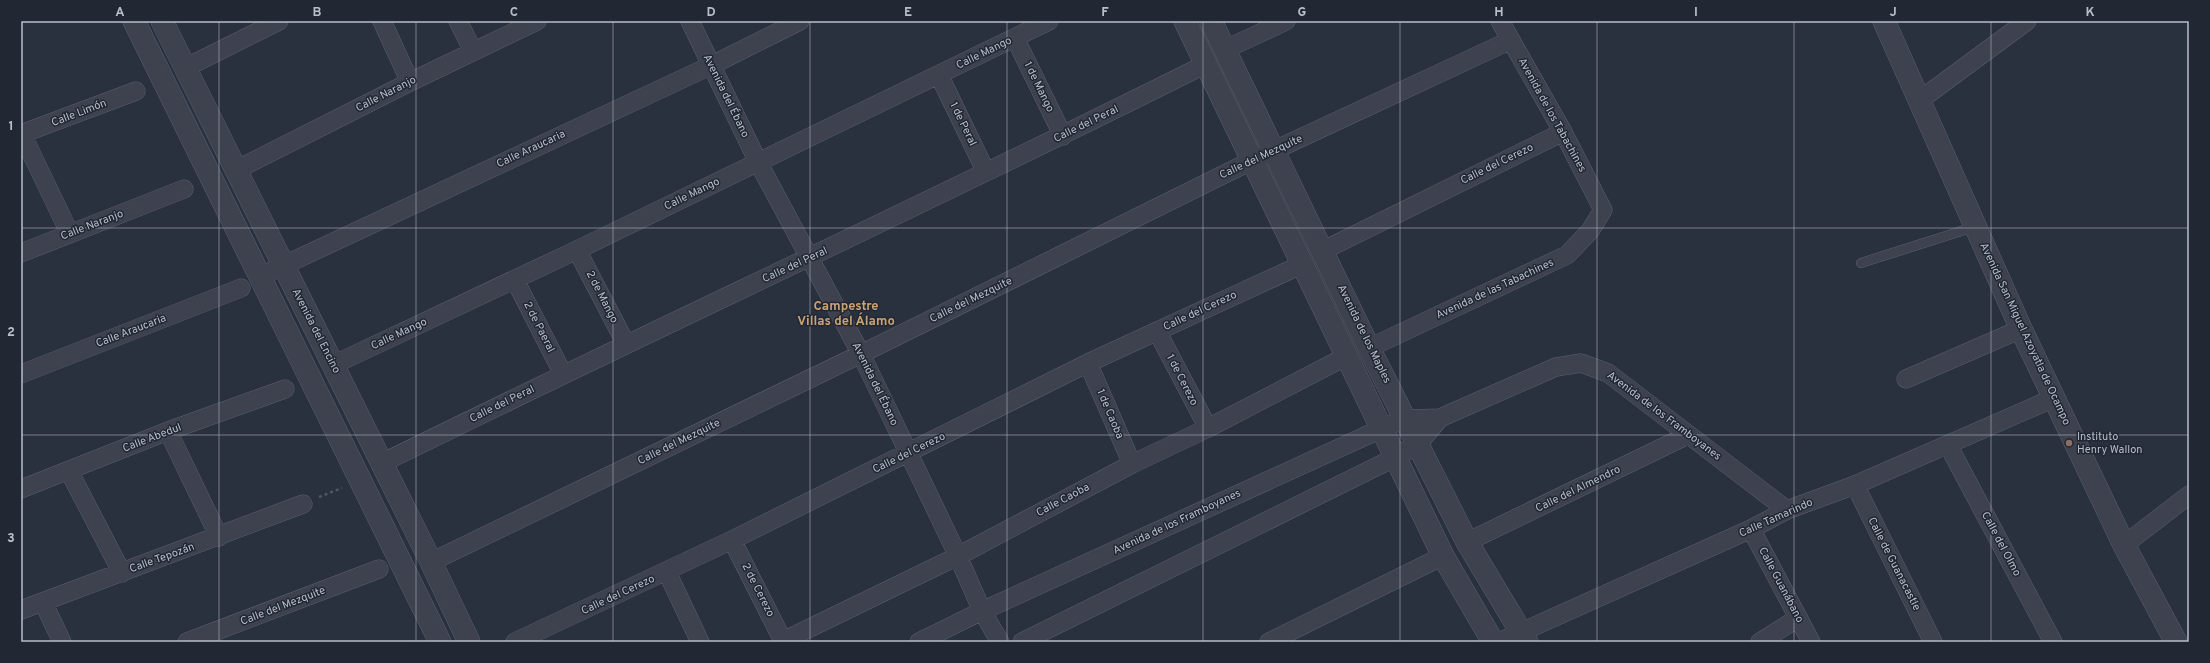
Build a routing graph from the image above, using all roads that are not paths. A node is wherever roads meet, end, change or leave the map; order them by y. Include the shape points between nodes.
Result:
1 (134, 21) edge
2 (162, 21) edge
3 (279, 21) edge
4 (382, 21) edge
5 (458, 21) edge
6 (537, 21) edge
7 (690, 21) edge
8 (800, 21) edge
9 (1050, 21) edge
10 (1185, 21) edge
11 (1211, 21) edge
12 (1286, 21) edge
13 (1500, 21) edge
14 (1884, 21) edge
15 (2027, 21) edge
16 (1015, 38) junction
17 (1511, 40) junction
18 (1226, 49) junction
19 (473, 51) junction
20 (1206, 64) junction
21 (712, 65) junction
22 (185, 68) junction
23 (939, 75) junction
24 (410, 82) junction
25 (136, 91) dead end
26 (1920, 100) junction
27 (1563, 132) junction
28 (22, 134) edge
29 (1064, 136) junction
30 (1274, 152) junction
31 (1251, 161) junction
32 (758, 162) junction
33 (236, 170) junction
34 (986, 172) junction
35 (184, 189) dead end
36 (1603, 210) joint
37 (1974, 227) junction
38 (70, 234) junction
39 (578, 250) junction
40 (1324, 250) junction
41 (21, 253) edge
42 (809, 258) junction
43 (1861, 263) dead end
44 (1303, 264) junction
45 (283, 265) junction
46 (261, 276) junction
47 (514, 280) junction
48 (241, 288) dead end
49 (2022, 329) junction
50 (1157, 331) junction
51 (626, 344) junction
52 (1370, 348) junction
53 (861, 354) junction
54 (1345, 357) junction
55 (1088, 363) junction
56 (333, 365) junction
57 (21, 374) edge
58 (563, 374) junction
59 (1906, 379) dead end
60 (285, 389) dead end
61 (2054, 398) junction
62 (1440, 418) junction
63 (1405, 419) junction
64 (1208, 428) junction
65 (1381, 429) junction
66 (168, 431) junction
67 (1688, 435) junction
68 (1418, 444) junction
69 (1948, 445) junction
70 (909, 452) junction
71 (1394, 458) junction
72 (382, 463) junction
73 (1132, 464) junction
74 (69, 471) junction
75 (1855, 485) junction
76 (21, 489) edge
77 (2189, 495) edge
78 (303, 504) road end
79 (1787, 510) junction
80 (1752, 529) junction
81 (219, 537) junction
82 (732, 540) junction
83 (1467, 542) junction
84 (2124, 545) junction
85 (958, 556) junction
86 (1443, 556) junction
87 (431, 562) junction
88 (379, 569) dead end
89 (667, 572) junction
90 (122, 573) junction
91 (43, 602) junction
92 (21, 610) edge
93 (982, 611) junction
94 (1798, 618) junction
95 (1525, 636) edge
96 (782, 641) edge
97 (62, 642) edge
98 (187, 642) edge
99 (440, 642) edge
100 (469, 642) edge
101 (515, 642) edge
102 (700, 642) edge
103 (919, 642) edge
104 (1000, 642) edge
105 (1022, 642) edge
106 (1269, 642) edge
107 (1492, 642) edge
108 (1499, 642) edge
109 (1760, 642) edge
110 (1811, 642) edge
111 (1933, 642) edge
112 (2054, 642) edge
113 (2176, 642) edge

1 - 46 street
2 - 22 street, Avenida del Encino
3 - 22 street
4 - 24 street
5 - 19 street
6 - 19 street, Calle Naranjo
7 - 21 street, Avenida del Ébano
8 - 21 street, Calle Araucaria
9 - 16 street, Calle Mango
10 - 20 street
11 - 18 street, Avenida de los Maples
12 - 18 street
13 - 17 street, Avenida de los Tabachines
14 - 26 street, Avenida San Miguel Azoyatla de Ocampo
15 - 26 street
16 - 23 street, Calle Mango
16 - 29 street, 1 de Mango
17 - 27 street, Avenida de los Tabachines
17 - 30 street, Calle del Mezquite
18 - 30 street, Avenida de los Maples
19 - 24 street, Calle Naranjo
20 - 29 street, Calle del Peral
20 - 31 street
21 - 32 street, Avenida del Ébano
21 - 45 street, Calle Araucaria
22 - 33 street, Avenida del Encino
23 - 32 street, Calle Mango
23 - 34 street, 1 de Peral
24 - 33 street, Calle Naranjo
25 - 28 street, Calle Limón
26 - 37 street, Avenida San Miguel Azoyatla de Ocampo
27 - 36 street, Avenida de los Tabachines
27 - 40 street, Calle del Cerezo
28 - 38 street
29 - 34 street, Calle del Peral
30 - 31 street, Calle del Mezquite
30 - 40 street, Avenida de los Maples
31 - 44 street
31 - 53 street, Calle del Mezquite
32 - 39 street, Calle Mango
32 - 42 street, Avenida del Ébano
33 - 45 street, Avenida del Encino
34 - 42 street, Calle del Peral
35 - 38 street, Calle Naranjo
36 - 52 street, Avenida de las Tabachines via 1590,231 1567,256
37 - 43 lane
37 - 49 street, Avenida San Miguel Azoyatla de Ocampo
38 - 41 street, Calle Naranjo
39 - 47 street, Calle Mango
39 - 51 street, 2 de Mango
40 - 52 street, Avenida de los Maples
42 - 51 street, Calle del Peral
42 - 53 street, Avenida del Ébano
44 - 50 street, Calle del Cerezo
44 - 54 street
45 - 46 street, Calle Araucaria
45 - 56 street, Avenida del Encino
46 - 99 street
47 - 56 street, Calle Mango
47 - 58 street, 2 de Paeral
48 - 57 street, Calle Araucaria
49 - 59 street
49 - 61 street, Avenida San Miguel Azoyatla de Ocampo
50 - 55 street, Calle del Cerezo
50 - 64 street, 1 de Cerezo
51 - 58 street, Calle del Peral
52 - 63 street, Avenida de los Maples
53 - 70 street, Avenida del Ébano
53 - 87 street, Calle del Mezquite
54 - 64 street, Calle Caoba
54 - 65 street
55 - 70 street, Calle del Cerezo
55 - 73 street, 1 de Caoba
56 - 72 street, Avenida del Encino
58 - 72 street, Calle del Peral
60 - 66 street, Calle Abedul
61 - 69 street, Calle Tamarindo
61 - 84 street, Avenida San Miguel Azoyatla de Ocampo
62 - 63 street, Avenida de los Framboyanes
62 - 67 street, Avenida de los Framboyanes via 1556,367 1581,363 1608,373
62 - 68 street, Avenida de los Framboyanes
63 - 65 street, Avenida de los Framboyanes
63 - 68 street, Avenida de los Maples
64 - 73 street, Calle Caoba
65 - 71 street
65 - 93 street, Avenida de los Framboyanes
66 - 74 street, Calle Abedul
66 - 81 street
67 - 79 street, Avenida de los Framboyanes
67 - 83 street, Calle del Almendro
68 - 71 street, Avenida de los Framboyanes
68 - 83 street, Avenida de los Maples
69 - 75 street, Calle Tamarindo
69 - 112 street, Calle del Olmo
70 - 82 street, Calle del Cerezo
70 - 85 street, Avenida del Ébano
71 - 86 street
71 - 105 street, Avenida de los Framboyanes
72 - 87 street, Avenida del Encino
73 - 85 street, Calle Caoba
74 - 76 street, Calle Abedul
74 - 90 street
75 - 79 street, Calle Tamarindo
75 - 111 street, Calle de Guanacastle
77 - 84 street
78 - 81 street, Calle Tepozán
79 - 80 street, Calle Tamarindo
80 - 94 street, Calle Guanábano
80 - 95 street, Calle Tamarindo
81 - 90 street, Calle Tepozán
82 - 89 street, Calle del Cerezo
82 - 96 street, 2 de Cerezo
83 - 95 street, Avenida de los Maples
84 - 113 street, Avenida San Miguel Azoyatla de Ocampo
85 - 93 street, Avenida del Ébano
85 - 96 street, Calle Caoba
86 - 106 street
86 - 107 street
87 - 100 street, Avenida del Encino
88 - 98 street, Calle del Mezquite
89 - 101 street, Calle del Cerezo
89 - 102 street
90 - 91 street, Calle Tepozán
91 - 92 street, Calle Tepozán
91 - 97 street
93 - 103 street, Avenida de los Framboyanes
93 - 104 street, Avenida del Ébano
94 - 109 street
94 - 110 street, Calle Guanábano
95 - 108 street, Calle Tamarindo

